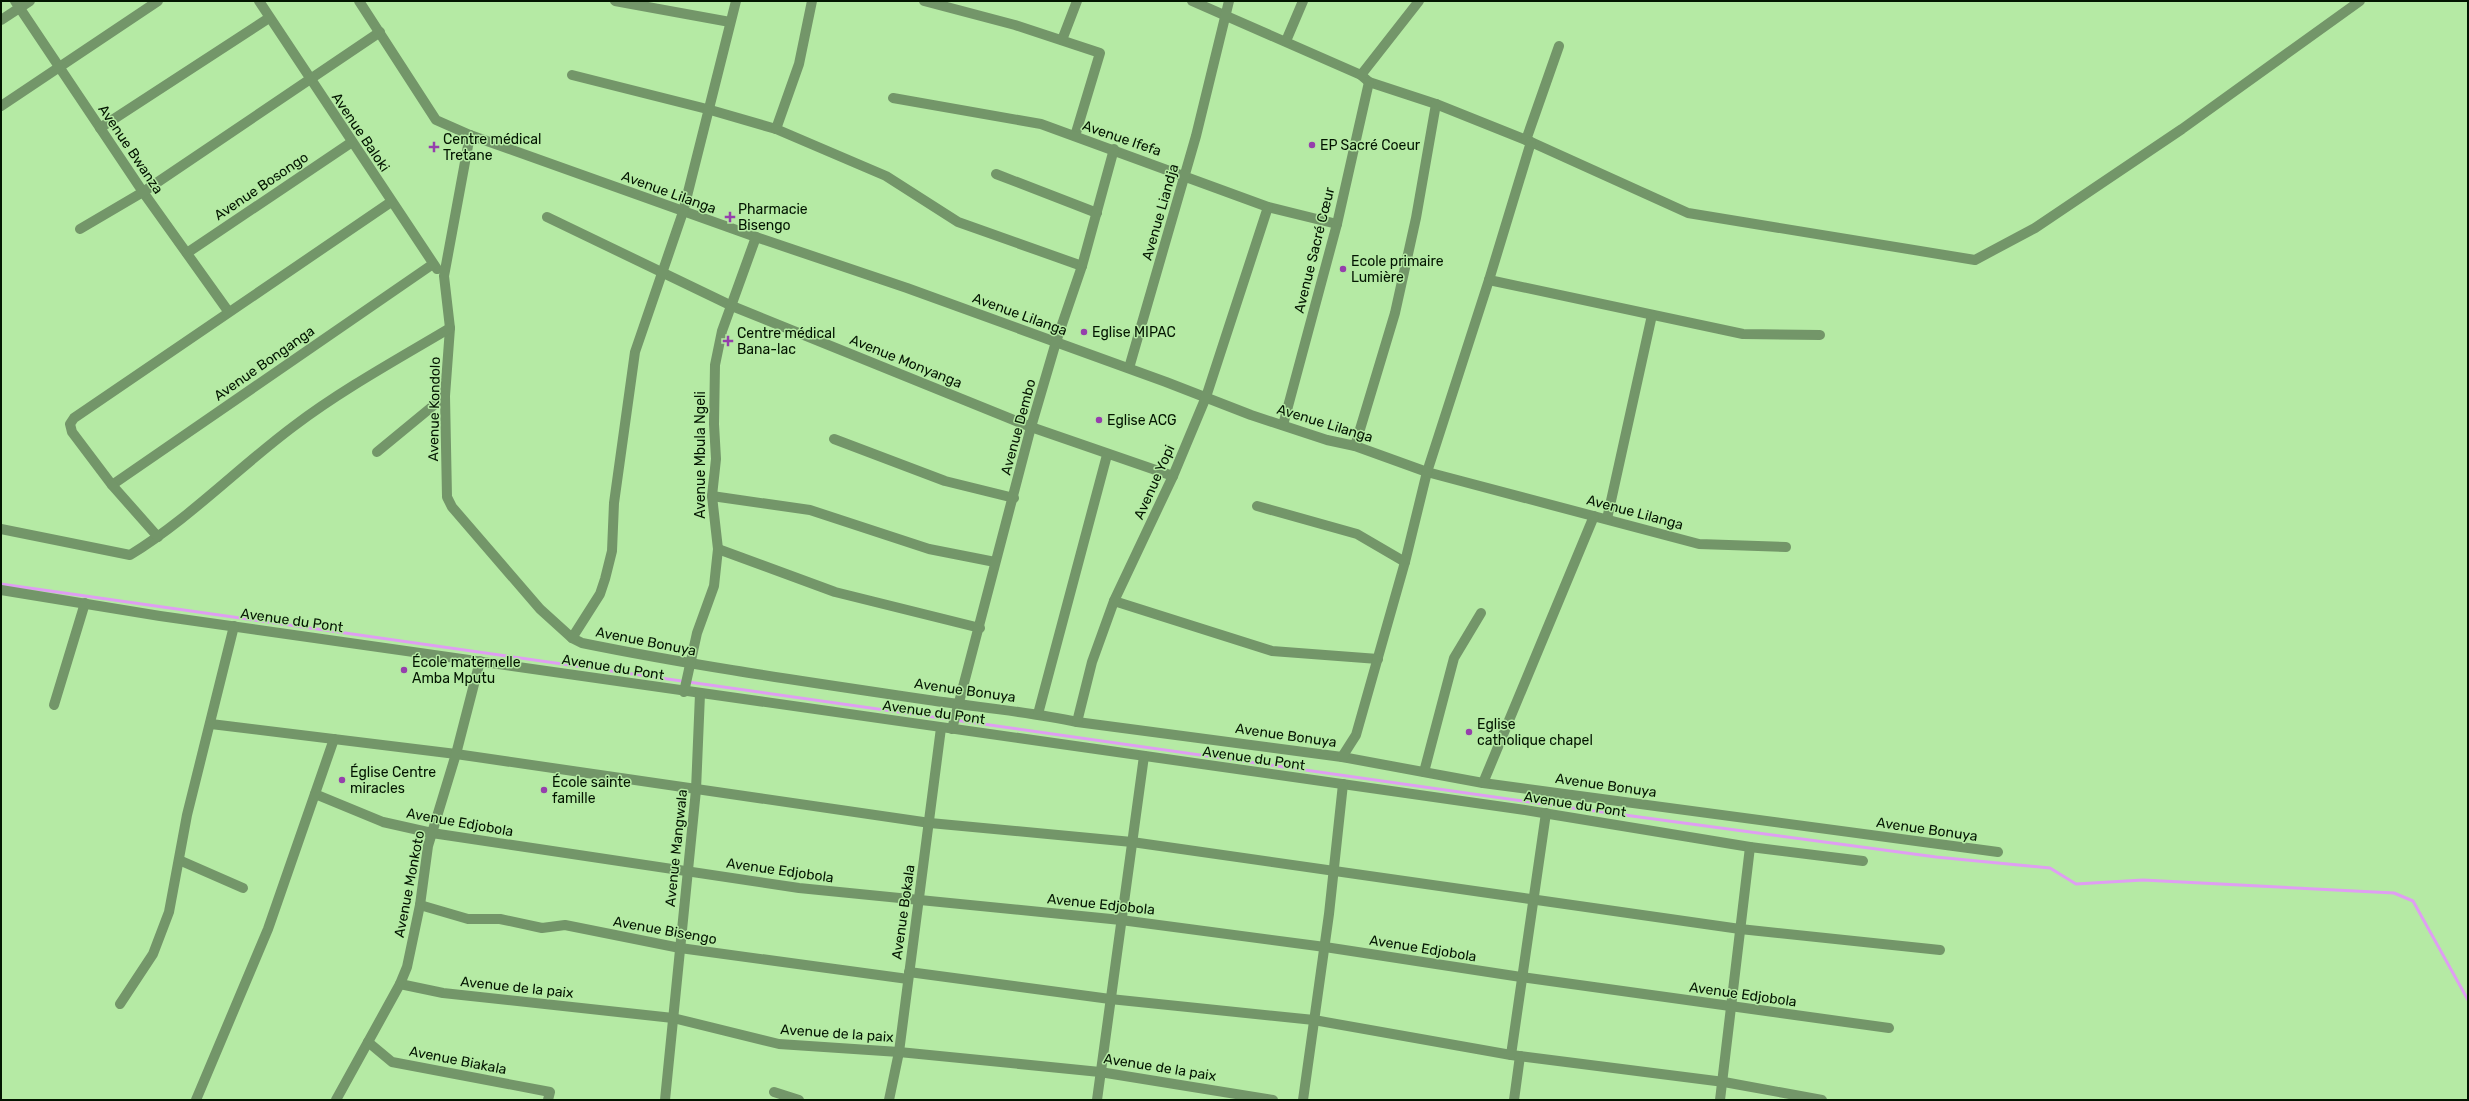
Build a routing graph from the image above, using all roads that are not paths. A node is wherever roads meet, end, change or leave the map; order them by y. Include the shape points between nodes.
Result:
1 (30, 1) edge
2 (158, 1) edge
3 (259, 1) edge
4 (360, 1) edge
5 (615, 1) edge
6 (736, 1) edge
7 (812, 1) edge
8 (924, 1) edge
9 (1076, 1) edge
10 (1192, 1) edge
11 (1229, 1) edge
12 (1303, 1) edge
13 (1419, 1) edge
14 (2360, 1) edge
15 (17, 5) edge
16 (1225, 16) junction
17 (269, 18) junction
18 (1, 20) edge
19 (730, 22) junction
20 (380, 32) junction
21 (1062, 40) junction
22 (1286, 41) junction
23 (1559, 46) dead end
24 (59, 67) junction
25 (1361, 74) junction
26 (572, 75) dead end
27 (310, 79) junction
28 (1369, 82) junction
29 (893, 98) dead end
30 (1436, 104) junction
31 (1, 106) edge
32 (707, 109) junction
33 (100, 128) junction
34 (776, 129) junction
35 (470, 135) junction
36 (1075, 136) junction
37 (1528, 141) junction
38 (352, 142) junction
39 (1114, 150) junction
40 (996, 174) dead end
41 (1186, 175) junction
42 (144, 192) junction
43 (391, 202) junction
44 (1268, 206) junction
45 (683, 212) junction
46 (1097, 213) junction
47 (547, 217) dead end
48 (1337, 224) junction
49 (80, 229) dead end
50 (756, 238) junction
51 (187, 253) junction
52 (432, 264) junction
53 (1082, 266) junction
54 (661, 272) junction
55 (444, 276) junction
56 (1489, 280) junction
57 (732, 306) junction
58 (228, 311) junction
59 (1652, 315) junction
60 (450, 328) junction
61 (1820, 335) dead end
62 (1056, 342) junction
63 (1129, 368) junction
64 (445, 396) junction
65 (1206, 397) junction
66 (1283, 425) junction
67 (1031, 428) junction
68 (834, 439) dead end
69 (1355, 446) junction
70 (377, 452) dead end
71 (1107, 455) junction
72 (1427, 472) junction
73 (1173, 476) junction
74 (112, 485) junction
75 (712, 496) junction
76 (1014, 498) junction
77 (1257, 506) dead end
78 (1594, 516) junction
79 (1607, 519) junction
80 (1, 528) edge
81 (158, 537) junction
82 (1786, 547) dead end
83 (718, 549) junction
84 (995, 562) junction
85 (1405, 562) junction
86 (1, 590) edge
87 (1114, 601) junction
88 (85, 603) junction
89 (1481, 613) dead end
90 (234, 626) junction
91 (980, 628) junction
92 (572, 638) junction
93 (1378, 659) junction
94 (480, 661) junction
95 (690, 665) junction
96 (686, 684) junction
97 (700, 694) junction
98 (54, 706) dead end
99 (1038, 714) junction
100 (955, 718) junction
101 (1077, 722) junction
102 (211, 724) junction
103 (941, 728) junction
104 (334, 739) junction
105 (456, 754) junction
106 (1144, 756) junction
107 (1342, 757) junction
108 (1424, 772) junction
109 (1483, 783) junction
110 (1343, 784) junction
111 (696, 790) junction
112 (315, 794) junction
113 (1546, 813) junction
114 (930, 823) junction
115 (432, 833) junction
116 (1132, 842) junction
117 (1750, 847) junction
118 (1998, 852) dead end
119 (179, 860) junction
120 (1862, 861) dead end
121 (687, 870) junction
122 (1335, 870) junction
123 (243, 888) dead end
124 (920, 899) junction
125 (1533, 900) junction
126 (420, 905) junction
127 (1121, 920) junction
128 (1740, 929) junction
129 (1325, 947) junction
130 (680, 948) junction
131 (1940, 950) dead end
132 (909, 976) junction
133 (1521, 977) junction
134 (400, 984) junction
135 (1110, 999) junction
136 (120, 1004) dead end
137 (1731, 1006) junction
138 (673, 1018) junction
139 (1314, 1020) junction
140 (1890, 1028) dead end
141 (368, 1042) junction
142 (899, 1052) junction
143 (1516, 1056) junction
144 (1100, 1072) junction
145 (1724, 1082) junction
146 (774, 1092) dead end
147 (549, 1096) edge
148 (196, 1100) edge
149 (336, 1100) edge
150 (665, 1100) edge
151 (799, 1100) edge
152 (890, 1100) edge
153 (1097, 1100) edge
154 (1273, 1100) edge
155 (1303, 1100) edge
156 (1514, 1100) edge
157 (1720, 1100) edge
158 (1822, 1100) edge

1 - 15 street
2 - 24 street
3 - 17 street, Avenue Baloki
4 - 20 street, Avenue Lilanga
5 - 19 street
6 - 19 street
7 - 34 street via 799,64
8 - 21 street
9 - 21 street
10 - 16 street
11 - 16 street, Avenue Liandja
12 - 22 street
13 - 25 street
14 - 37 street via 2182,130 2036,228 1975,260 1688,212
15 - 18 street
15 - 24 street, Avenue Bwanza
16 - 22 street
16 - 41 street, Avenue Liandja
17 - 27 street, Avenue Baloki
17 - 33 street
19 - 32 street
20 - 27 street
20 - 35 street, Avenue Lilanga via 436,120
21 - 36 street via 1100,53
22 - 25 street
23 - 37 street
24 - 31 street
24 - 33 street, Avenue Bwanza
25 - 28 street
26 - 32 street
27 - 38 street, Avenue Baloki
27 - 42 street
28 - 30 street
28 - 48 street, Avenue Sacré Cœur
29 - 36 street, Avenue Ifefa via 1041,124
30 - 37 street
30 - 69 street via 1416,218 1395,313
32 - 34 street
32 - 45 street
33 - 42 street, Avenue Bwanza
34 - 53 street via 886,176 958,222
35 - 45 street, Avenue Lilanga
35 - 55 street, Avenue Kondolo
36 - 39 street, Avenue Ifefa
37 - 56 street
38 - 43 street, Avenue Baloki
38 - 51 street, Avenue Bosongo
39 - 41 street, Avenue Ifefa
39 - 46 street, Avenue Dembo
40 - 46 street
41 - 44 street, Avenue Ifefa
41 - 63 street, Avenue Liandja
42 - 49 street
42 - 51 street, Avenue Bwanza
43 - 52 street, Avenue Baloki
43 - 58 street
44 - 48 street, Avenue Ifefa
44 - 65 street, Avenue Yopi
45 - 50 street, Avenue Lilanga
45 - 54 street
46 - 53 street, Avenue Dembo
47 - 54 street, Avenue Monyanga
48 - 66 street, Avenue Sacré Cœur
50 - 57 street, Avenue Mbula Ngeli
50 - 62 street, Avenue Lilanga via 907,288
51 - 58 street, Avenue Bwanza
52 - 55 street, Avenue Baloki
52 - 74 street, Avenue Bonganga
53 - 62 street, Avenue Dembo
54 - 57 street, Avenue Monyanga
54 - 92 street via 635,352 614,503 612,551 600,594
55 - 60 street, Avenue Kondolo
56 - 59 street
56 - 72 street
57 - 67 street, Avenue Monyanga
57 - 75 street, Avenue Mbula Ngeli via 722,331 716,365 716,459
58 - 74 street via 74,418 70,424 72,432
59 - 61 street via 1743,334
59 - 79 street
60 - 64 street, Avenue Kondolo
60 - 81 street via 328,402 294,426
62 - 63 street, Avenue Lilanga
62 - 67 street, Avenue Dembo
63 - 65 street, Avenue Lilanga
64 - 70 street
64 - 92 street, Avenue Kondolo via 447,497 452,507 540,609
65 - 66 street, Avenue Lilanga
65 - 73 street, Avenue Yopi
66 - 69 street, Avenue Lilanga via 1327,440
67 - 71 street, Avenue Monyanga
67 - 76 street, Avenue Dembo
68 - 76 street via 945,481
69 - 72 street, Avenue Lilanga
71 - 73 street, Avenue Monyanga
71 - 99 street
72 - 78 street, Avenue Lilanga
72 - 85 street
73 - 87 street, Avenue Yopi
74 - 81 street
75 - 83 street, Avenue Mbula Ngeli
75 - 84 street via 810,510 929,549
76 - 84 street, Avenue Dembo
77 - 85 street via 1357,534
78 - 79 street, Avenue Lilanga
78 - 109 street
79 - 82 street, Avenue Lilanga via 1700,544
80 - 81 street via 130,554
83 - 91 street via 835,592
83 - 95 street, Avenue Mbula Ngeli via 714,586 697,633
84 - 91 street, Avenue Dembo
85 - 93 street
86 - 88 street, Avenue du Pont
87 - 93 street via 1272,651
87 - 101 street, Avenue Yopi via 1092,662
88 - 90 street, Avenue du Pont
88 - 98 street
89 - 108 street via 1454,658
90 - 94 street, Avenue du Pont
90 - 102 street
91 - 100 street, Avenue Dembo
92 - 95 street, Avenue Bonuya via 582,643
93 - 107 street via 1356,735
94 - 96 street, Avenue du Pont
94 - 105 street, Avenue Monkoto
95 - 96 street, Avenue Mbula Ngeli
95 - 100 street, Avenue Bonuya
96 - 97 street, Avenue du Pont
97 - 103 street, Avenue du Pont
97 - 111 street, Avenue Mangwala
99 - 100 street, Avenue Bonuya
99 - 101 street, Avenue Bonuya
100 - 103 street, Avenue du Pont
100 - 106 street, Avenue du Pont
101 - 107 street, Avenue Bonuya
102 - 104 street
102 - 119 street
103 - 114 street, Avenue Bokala
104 - 105 street
104 - 112 street
105 - 111 street
105 - 115 street, Avenue Monkoto
106 - 110 street, Avenue du Pont
106 - 116 street
107 - 108 street, Avenue Bonuya
108 - 109 street, Avenue Bonuya
109 - 118 street, Avenue Bonuya
110 - 113 street, Avenue du Pont
110 - 122 street
111 - 114 street
111 - 121 street, Avenue Mangwala
112 - 115 street, Avenue Edjobola via 383,822
112 - 148 street via 268,929
113 - 117 street, Avenue du Pont
113 - 125 street
114 - 116 street
114 - 124 street, Avenue Bokala
115 - 121 street, Avenue Edjobola
115 - 126 street, Avenue Monkoto
116 - 122 street
116 - 127 street
117 - 120 street, Avenue du Pont
117 - 128 street
119 - 123 street
119 - 136 street via 170,912 153,954
121 - 124 street, Avenue Edjobola via 799,888
121 - 130 street, Avenue Mangwala
122 - 125 street
122 - 129 street
124 - 127 street, Avenue Edjobola
124 - 132 street, Avenue Bokala
125 - 128 street
125 - 133 street
126 - 130 street, Avenue Bisengo via 468,919 500,919 542,928 565,925
126 - 134 street, Avenue Monkoto via 407,968
127 - 129 street, Avenue Edjobola
127 - 135 street
128 - 131 street
128 - 137 street
129 - 133 street, Avenue Edjobola
129 - 139 street
130 - 132 street, Avenue Bisengo
130 - 138 street, Avenue Mangwala
132 - 135 street, Avenue Bisengo
132 - 142 street, Avenue Bokala
133 - 137 street, Avenue Edjobola
133 - 143 street
134 - 138 street, Avenue de la paix via 443,994
134 - 141 street, Avenue Monkoto
135 - 139 street, Avenue Bisengo
135 - 144 street
137 - 140 street, Avenue Edjobola
137 - 145 street
138 - 142 street, Avenue de la paix via 779,1044
138 - 150 street, Avenue Mangwala
139 - 143 street, Avenue Bisengo
139 - 155 street
141 - 147 street, Avenue Biakala via 392,1062
141 - 149 street, Avenue Monkoto
142 - 144 street, Avenue de la paix
142 - 152 street, Avenue Bokala
143 - 145 street, Avenue Bisengo
143 - 156 street
144 - 153 street
144 - 154 street, Avenue de la paix
145 - 157 street
145 - 158 street, Avenue Bisengo
146 - 151 street

